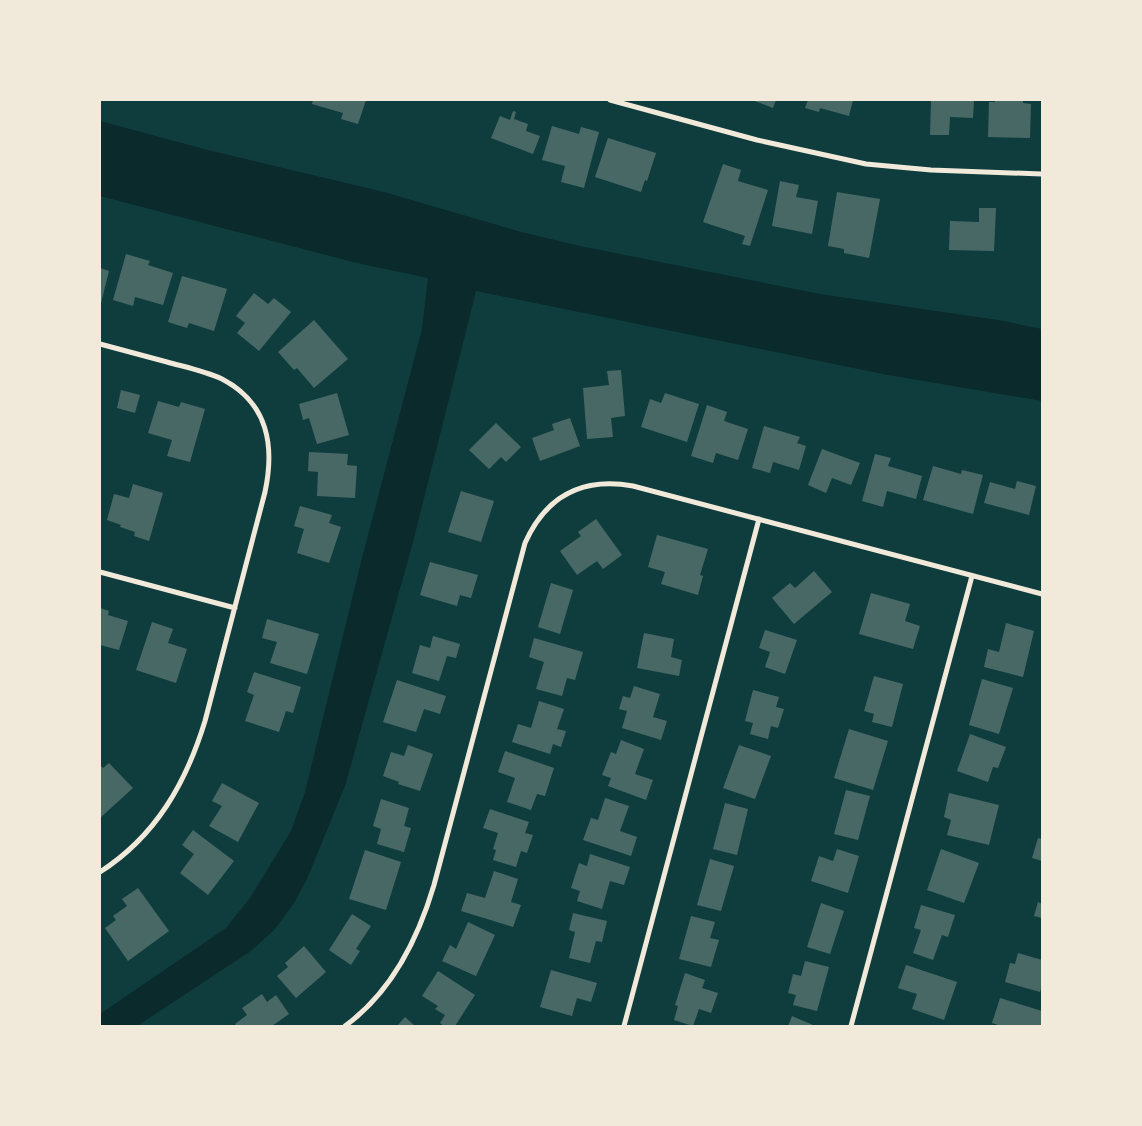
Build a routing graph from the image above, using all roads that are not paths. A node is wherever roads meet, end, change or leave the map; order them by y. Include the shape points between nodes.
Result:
1 (610, 100) edge
2 (1042, 174) edge
3 (100, 344) edge
4 (758, 519) junction
5 (100, 572) edge
6 (972, 576) junction
7 (1042, 594) edge
8 (235, 608) junction
9 (100, 872) edge
10 (345, 1026) edge
11 (624, 1026) edge
12 (851, 1026) edge

1 - 2 street via 758,140 866,164
3 - 8 street via 222,379 247,397 260,416 269,445 269,476
4 - 6 street
4 - 10 street via 639,488 607,483 586,486 565,495 540,517 525,543 516,572 423,920 391,978
4 - 11 street
5 - 8 street
6 - 7 street
6 - 12 street
8 - 9 street via 201,734 180,786 146,832

